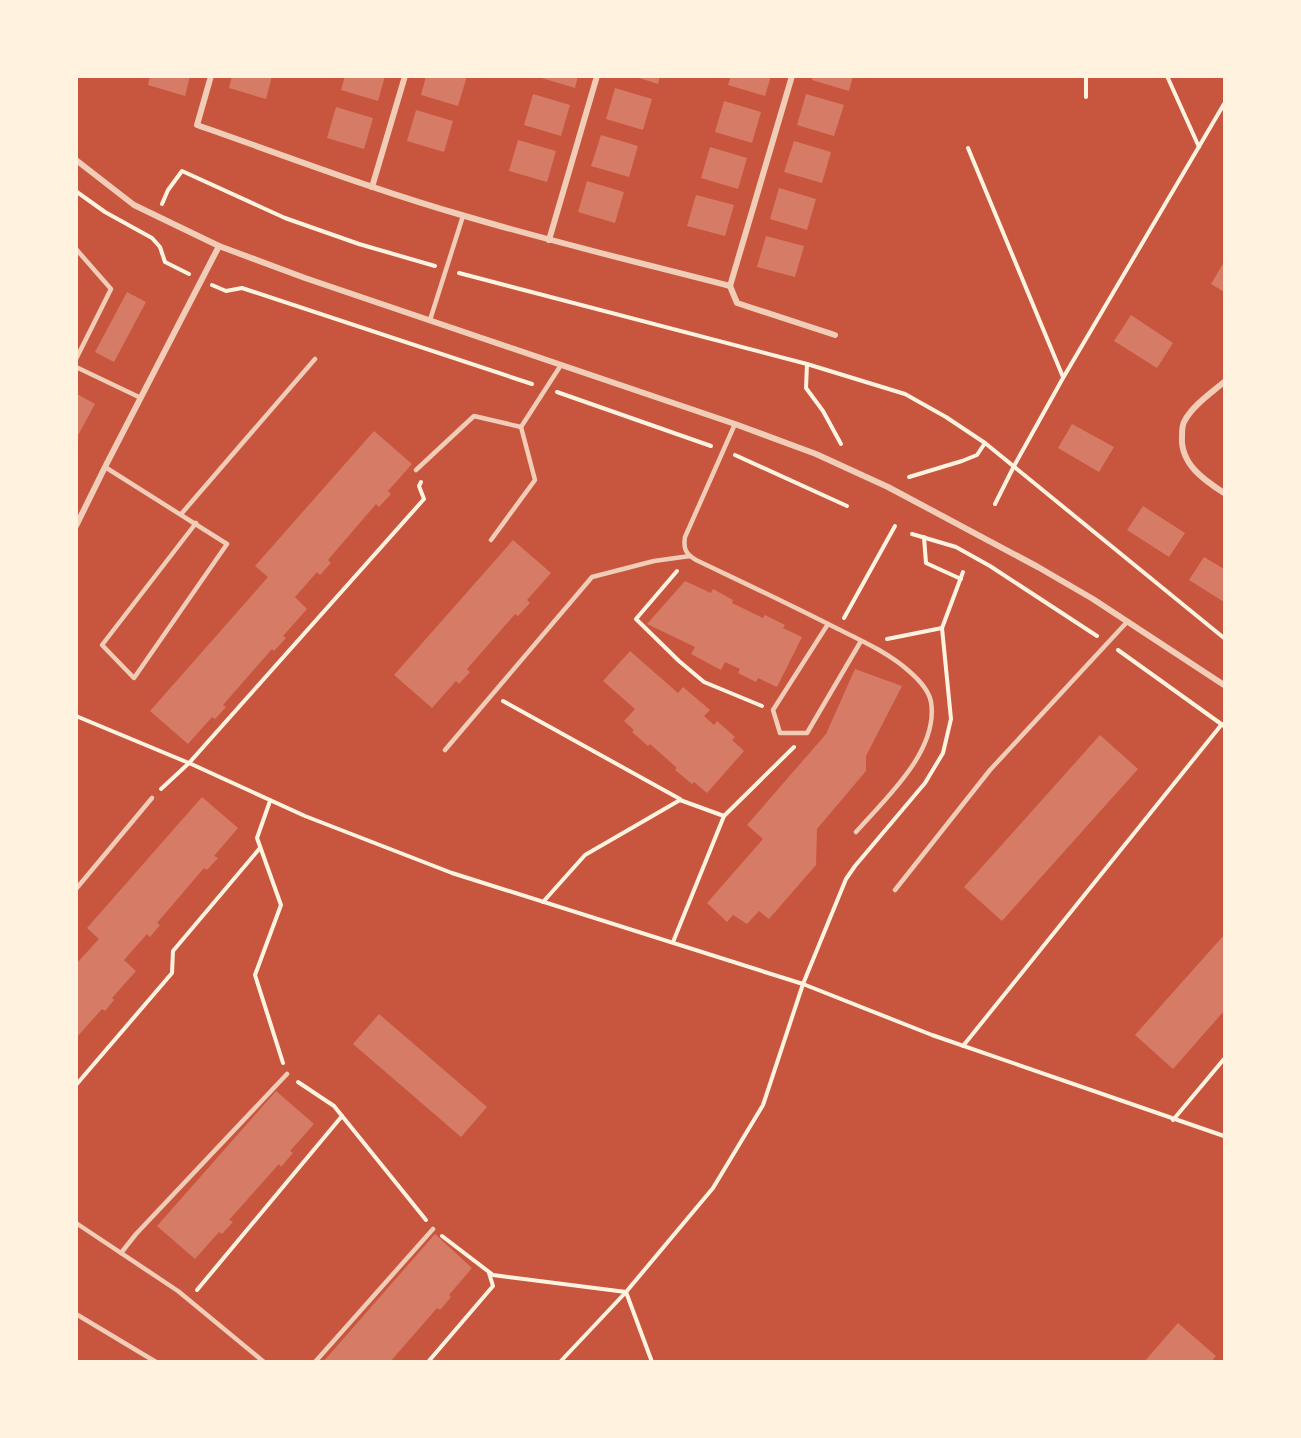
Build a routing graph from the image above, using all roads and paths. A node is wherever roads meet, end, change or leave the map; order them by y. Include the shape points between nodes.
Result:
1 (211, 76) edge
2 (405, 76) edge
3 (597, 76) edge
4 (792, 76) edge
5 (1086, 76) edge
6 (1167, 76) edge
7 (1086, 97) dead end
8 (1224, 104) edge
9 (968, 148) dead end
10 (1199, 148) junction
11 (76, 160) edge
12 (372, 187) junction
13 (76, 192) edge
14 (157, 216) junction
15 (463, 216) junction
16 (549, 240) junction
17 (219, 246) junction
18 (76, 249) edge
19 (446, 270) junction
20 (201, 280) junction
21 (730, 286) junction
22 (430, 320) junction
23 (835, 335) dead end
24 (76, 359) edge
25 (315, 359) dead end
26 (807, 364) junction
27 (561, 365) junction
28 (76, 367) edge
29 (1064, 378) junction
30 (1224, 382) edge
31 (544, 388) junction
32 (141, 398) junction
33 (735, 424) junction
34 (521, 427) junction
35 (986, 443) junction
36 (841, 444) dead end
37 (723, 450) junction
38 (1014, 466) junction
39 (105, 467) junction
40 (416, 470) dead end
41 (909, 477) dead end
42 (423, 478) dead end
43 (1224, 493) edge
44 (995, 504) dead end
45 (847, 506) dead end
46 (182, 513) junction
47 (196, 523) junction
48 (76, 526) edge
49 (895, 526) dead end
50 (912, 534) dead end
51 (924, 537) junction
52 (491, 540) dead end
53 (690, 556) junction
54 (961, 579) dead end
55 (1127, 622) junction
56 (828, 624) junction
57 (942, 628) dead end
58 (838, 629) junction
59 (1224, 638) edge
60 (861, 640) junction
61 (1107, 642) junction
62 (868, 644) junction
63 (1224, 685) edge
64 (492, 695) junction
65 (773, 710) junction
66 (76, 716) edge
67 (1223, 725) edge
68 (807, 734) junction
69 (445, 750) dead end
70 (189, 763) junction
71 (152, 798) joint
72 (680, 800) junction
73 (270, 801) junction
74 (724, 816) junction
75 (856, 832) dead end
76 (261, 847) junction
77 (76, 889) edge
78 (895, 890) dead end
79 (543, 902) junction
80 (673, 942) junction
81 (803, 984) junction
82 (963, 1046) junction
83 (1224, 1059) edge
84 (287, 1074) junction
85 (76, 1085) edge
86 (343, 1116) junction
87 (1173, 1120) junction
88 (1224, 1136) edge
89 (76, 1223) edge
90 (434, 1229) junction
91 (121, 1253) junction
92 (489, 1272) junction
93 (626, 1293) junction
94 (189, 1300) junction
95 (76, 1314) edge
96 (156, 1362) edge
97 (264, 1362) edge
98 (315, 1362) edge
99 (428, 1362) edge
100 (560, 1362) edge
101 (652, 1362) edge

1 - 12 street via 197,125
2 - 12 street
3 - 16 street
4 - 21 street
5 - 7 path
6 - 10 path
8 - 10 path
9 - 29 path
10 - 29 path
11 - 14 street via 134,205
12 - 15 street
13 - 20 path via 152,238 165,262
14 - 17 street
14 - 19 path via 168,190 182,171 285,218
15 - 16 street
15 - 19 lane
16 - 21 street
17 - 20 street
17 - 22 street
18 - 24 lane via 111,289
19 - 22 lane
19 - 26 path
20 - 31 path via 226,291 242,288
20 - 32 street
21 - 23 street via 737,303
22 - 27 street
25 - 46 lane
26 - 35 path via 905,394
26 - 36 path via 806,388
27 - 31 lane
27 - 33 street
28 - 32 lane
29 - 38 path
30 - 43 street via 1190,413 1183,423 1181,443 1194,470
31 - 34 lane
31 - 37 path
32 - 39 street
33 - 37 lane
33 - 55 street via 816,454 888,487 1038,567
34 - 40 lane via 474,416
34 - 52 lane via 535,480
35 - 38 path
35 - 41 path via 977,455
37 - 45 path
37 - 53 lane via 685,537 684,545
38 - 44 path
38 - 59 path
39 - 46 lane
39 - 48 street
42 - 70 path via 419,486 424,499
46 - 47 lane
47 - 47 lane via 227,544 134,678 102,645
49 - 58 path
50 - 51 path
51 - 54 path via 926,563
51 - 61 path via 956,547 990,566
53 - 56 lane
53 - 64 lane via 592,577
53 - 65 path via 636,619 704,682
55 - 61 lane
55 - 63 street
56 - 58 lane
56 - 65 lane
57 - 62 path
58 - 60 lane
60 - 62 lane
60 - 68 lane
61 - 67 path
61 - 78 lane via 990,770
62 - 75 lane via 909,671 923,686 931,700 931,717 919,756
64 - 69 lane
64 - 72 path
65 - 68 lane via 780,733
66 - 70 path
67 - 82 path
68 - 74 path
70 - 71 path
70 - 73 path
71 - 77 lane
72 - 74 path
72 - 79 path via 585,855
73 - 76 path via 257,838
73 - 79 path via 452,873
74 - 80 path
76 - 84 path via 281,905 255,975
76 - 85 path via 173,951 172,973
79 - 80 path
80 - 81 path
81 - 82 path
81 - 93 path via 763,1105 713,1188
82 - 87 path
83 - 87 path
84 - 86 path
84 - 91 lane
86 - 90 path
86 - 94 path
87 - 88 path
89 - 91 lane
90 - 92 path
90 - 98 lane
91 - 94 lane
92 - 93 path
92 - 99 path via 493,1286
93 - 100 path
93 - 101 path
94 - 97 lane
95 - 96 lane

